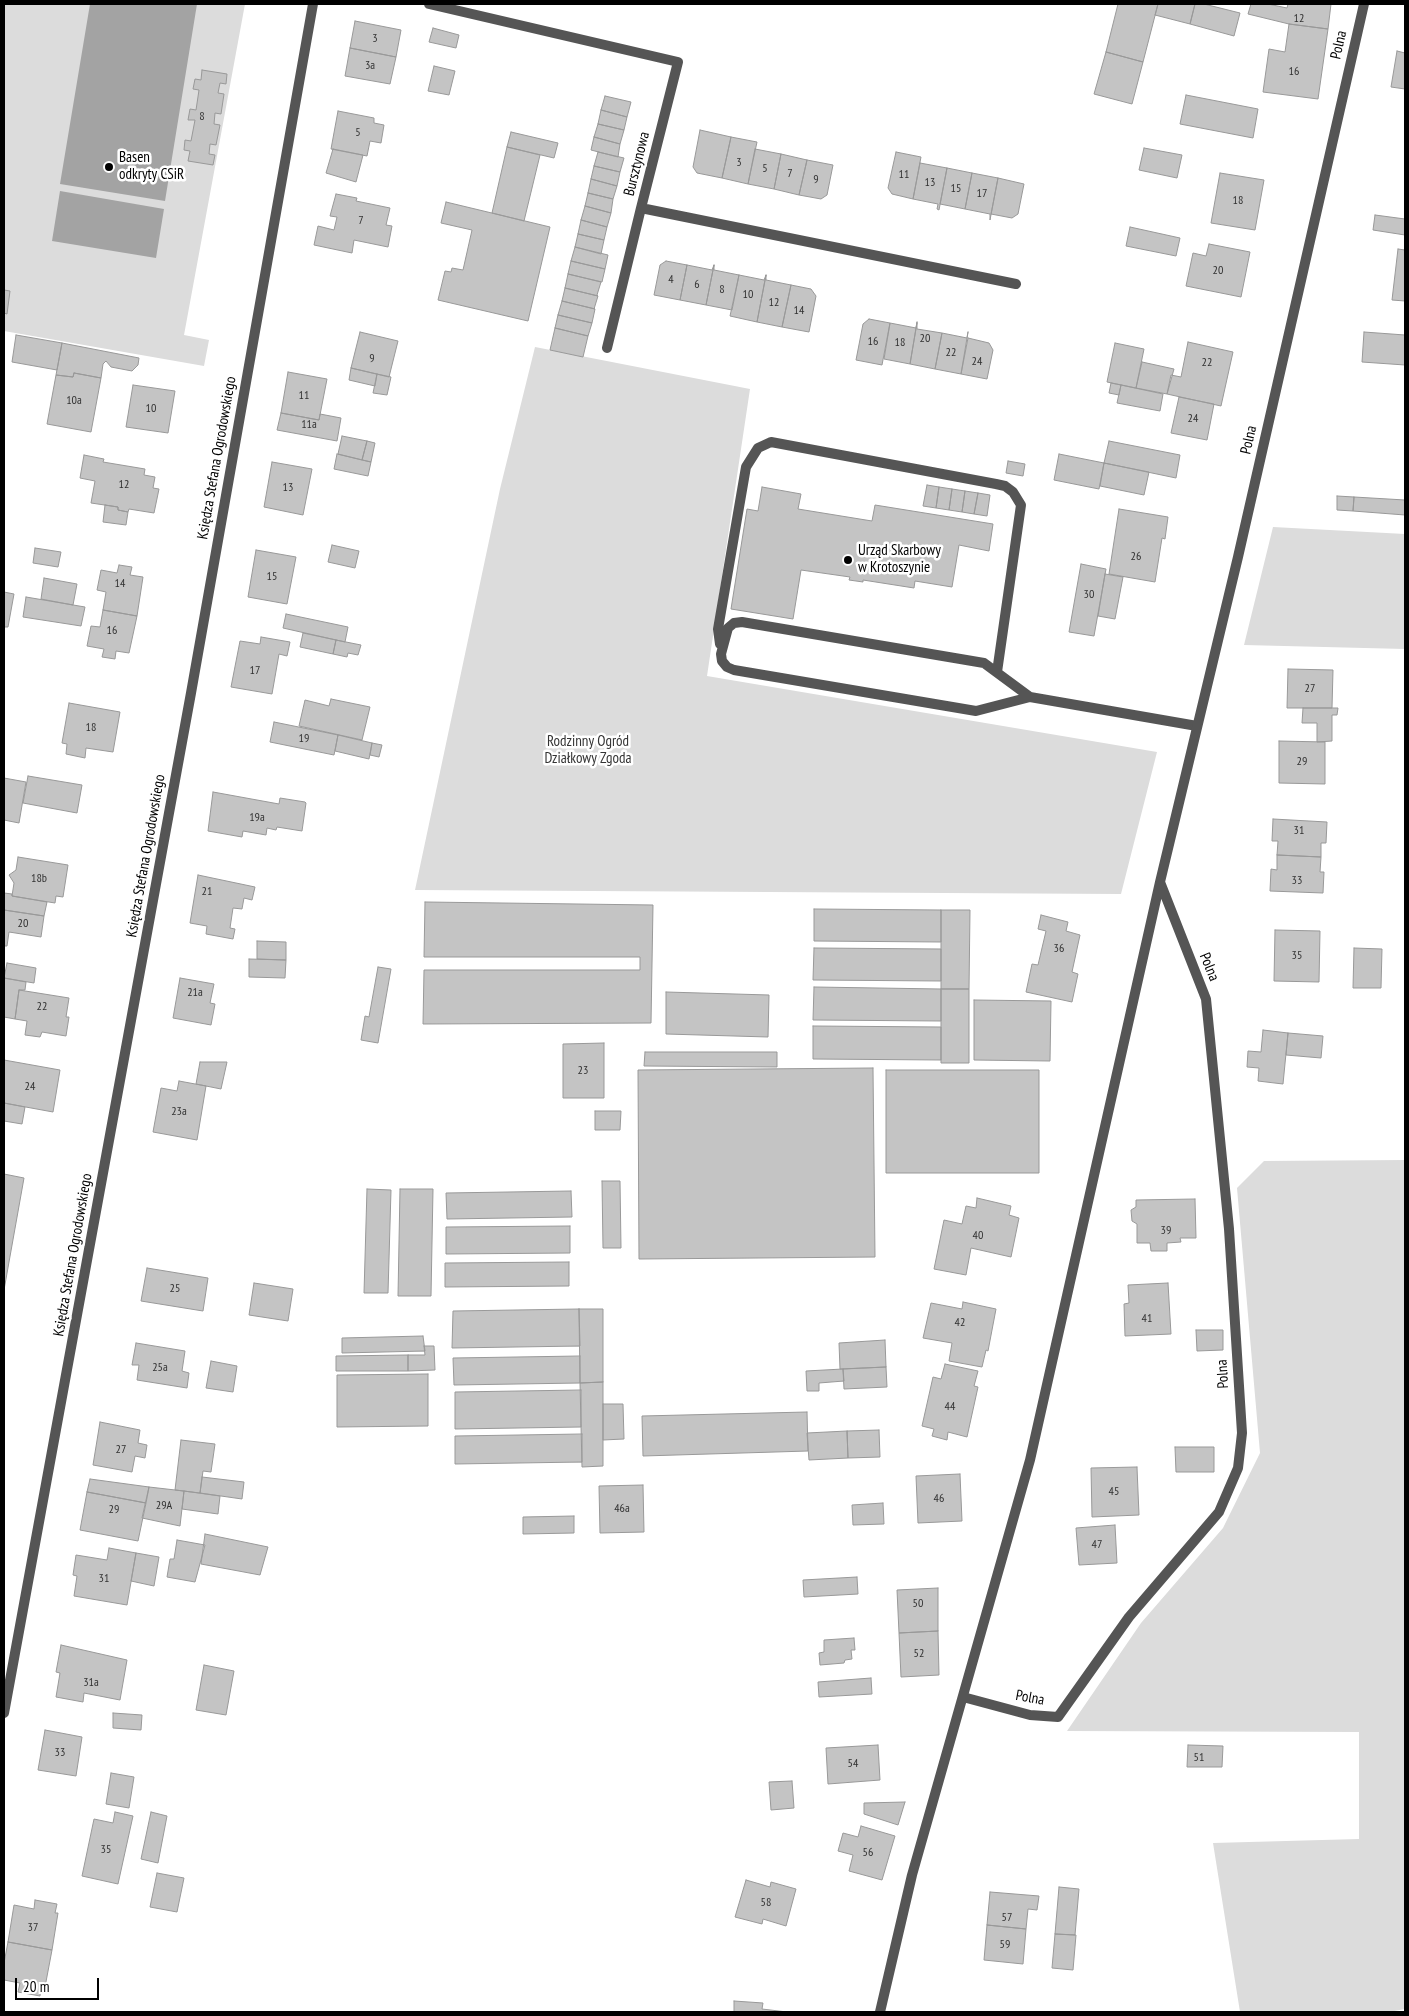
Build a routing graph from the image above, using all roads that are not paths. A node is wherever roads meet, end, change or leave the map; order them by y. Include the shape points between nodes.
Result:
1 (313, 4) edge
2 (428, 4) edge
3 (1364, 4) edge
4 (641, 208) junction
5 (1016, 284) dead end
6 (607, 348) dead end
7 (721, 654) junction
8 (997, 672) junction
9 (1030, 697) junction
10 (1197, 726) junction
11 (1160, 882) junction
12 (963, 1697) junction
13 (4, 1713) edge
14 (880, 2012) edge

1 - 13 street, Księdza Stefana Ogrodowskiego
2 - 4 street, Bursztynowa via 678,62
3 - 10 street, Polna
4 - 5 street, Bursztynowa
4 - 6 street
7 - 8 street via 728,628 742,622 984,663
7 - 8 street via 718,629 746,467 758,448 771,442 1005,486 1013,492 1020,505
7 - 9 street via 722,661 734,670 976,711
8 - 9 street
9 - 10 street
10 - 11 street, Polna
11 - 12 street, Polna via 1030,1460
11 - 12 street, Polna via 1206,999 1230,1229 1242,1434 1238,1468 1219,1512 1129,1617 1058,1717 1030,1715
12 - 14 street, Polna via 908,1890

